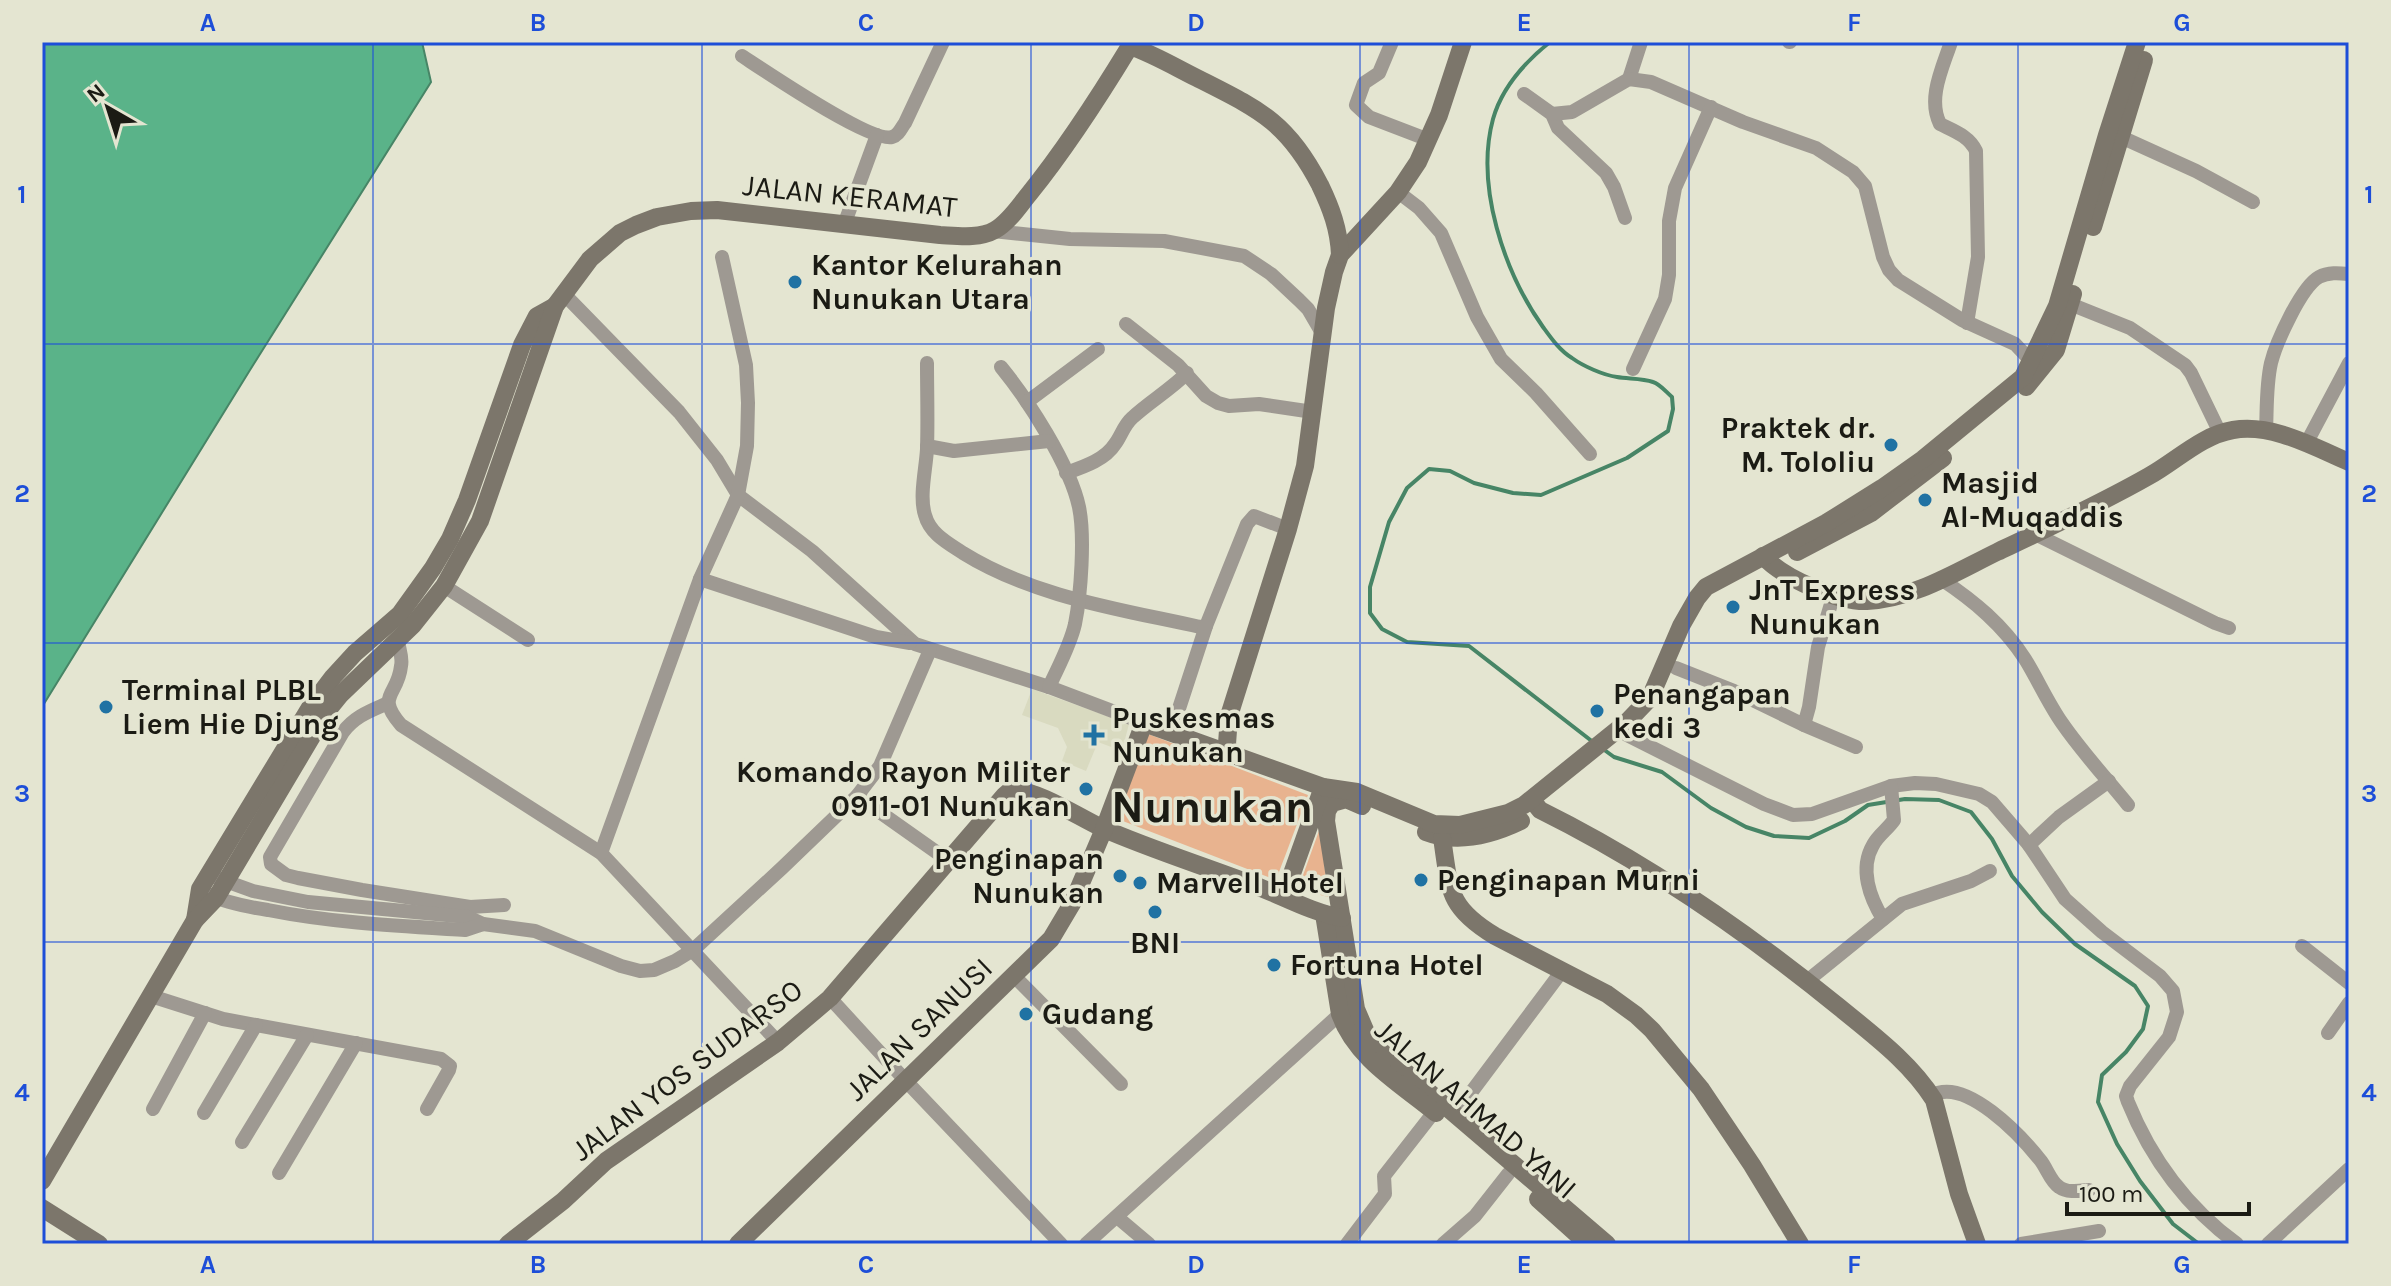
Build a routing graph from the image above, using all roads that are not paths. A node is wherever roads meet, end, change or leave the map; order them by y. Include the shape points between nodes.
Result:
1 (943, 42) edge
2 (1392, 42) edge
3 (1463, 42) edge
4 (1641, 42) edge
5 (1951, 42) edge
6 (2137, 42) edge
7 (2149, 42) edge
8 (1131, 45) edge
9 (742, 56) dead end
10 (1629, 79) junction
11 (1524, 94) dead end
12 (1711, 107) junction
13 (1552, 114) junction
14 (877, 135) junction
15 (2114, 136) junction
16 (1429, 140) junction
17 (1398, 192) junction
18 (2253, 202) dead end
19 (1625, 218) dead end
20 (844, 225) junction
21 (993, 231) junction
22 (1340, 255) junction
23 (722, 257) dead end
24 (2349, 274) edge
25 (560, 300) junction
26 (2070, 304) junction
27 (1967, 323) junction
28 (1126, 324) dead end
29 (1322, 333) junction
30 (1098, 349) dead end
31 (2032, 362) junction
32 (927, 363) dead end
33 (2349, 363) edge
34 (1001, 367) dead end
35 (1633, 369) dead end
36 (1187, 373) junction
37 (1027, 402) junction
38 (1313, 412) junction
39 (2266, 432) junction
40 (2220, 433) junction
41 (1049, 441) junction
42 (2306, 444) junction
43 (927, 446) junction
44 (1590, 454) dead end
45 (2349, 461) edge
46 (478, 467) junction
47 (497, 473) junction
48 (1066, 473) junction
49 (738, 495) junction
50 (1288, 529) junction
51 (2035, 534) junction
52 (1767, 561) junction
53 (700, 579) junction
54 (1941, 579) junction
55 (444, 586) junction
56 (1834, 594) junction
57 (1077, 600) junction
58 (407, 620) junction
59 (1206, 626) junction
60 (2229, 628) dead end
61 (528, 640) dead end
62 (398, 641) junction
63 (915, 644) junction
64 (930, 650) junction
65 (1676, 668) junction
66 (1049, 687) junction
67 (388, 703) junction
68 (1229, 716) junction
69 (1144, 723) junction
70 (1804, 725) junction
71 (1171, 733) junction
72 (1620, 736) junction
73 (1209, 746) junction
74 (1856, 747) dead end
75 (1230, 754) junction
76 (2109, 781) junction
77 (1323, 787) junction
78 (1891, 787) junction
79 (857, 796) junction
80 (1536, 805) junction
81 (2128, 805) dead end
82 (1104, 829) junction
83 (1442, 838) junction
84 (2029, 845) junction
85 (601, 853) junction
86 (949, 861) junction
87 (1990, 871) dead end
88 (213, 886) junction
89 (1284, 896) junction
90 (504, 905) dead end
91 (1333, 916) junction
92 (1883, 919) junction
93 (2302, 946) dead end
94 (693, 950) junction
95 (1562, 971) junction
96 (1014, 976) junction
97 (1807, 981) junction
98 (2349, 983) edge
99 (151, 996) junction
100 (830, 998) junction
101 (2349, 1003) edge
102 (205, 1013) junction
103 (1340, 1014) junction
104 (256, 1025) junction
105 (2328, 1033) dead end
106 (307, 1035) junction
107 (778, 1042) junction
108 (356, 1043) junction
109 (906, 1081) junction
110 (1121, 1084) dead end
111 (1931, 1096) junction
112 (153, 1109) dead end
113 (427, 1109) dead end
114 (1434, 1112) junction
115 (204, 1113) dead end
116 (1455, 1114) junction
117 (242, 1142) dead end
118 (2349, 1169) edge
119 (279, 1173) dead end
120 (1508, 1174) junction
121 (42, 1181) edge
122 (2089, 1190) dead end
123 (1543, 1196) junction
124 (42, 1208) edge
125 (1117, 1217) junction
126 (2099, 1231) dead end
127 (99, 1244) edge
128 (508, 1244) edge
129 (738, 1244) edge
130 (1061, 1244) edge
131 (1086, 1244) edge
132 (1149, 1244) edge
133 (1347, 1244) edge
134 (1443, 1244) edge
135 (1588, 1244) edge
136 (1607, 1244) edge
137 (1800, 1244) edge
138 (1977, 1244) edge
139 (2021, 1244) edge
140 (2237, 1244) edge
141 (2268, 1244) edge

1 - 14 street via 898,133
2 - 16 street via 1383,68 1364,83 1356,105 1369,117
3 - 16 street
4 - 10 street
5 - 27 street via 1934,106 1940,124 1965,136 1976,151 1978,257
6 - 15 street
7 - 15 street
8 - 21 street, JALAN KERAMAT via 1043,176
8 - 22 street via 1245,103 1281,128 1306,158 1330,204
9 - 14 street
10 - 12 street via 1651,82
10 - 13 street via 1572,112
11 - 13 street
12 - 27 street via 1816,148 1853,172 1865,186 1889,270 1908,288
12 - 35 street via 1675,188 1665,299
13 - 19 street via 1558,128 1606,173
14 - 20 street
15 - 18 street
15 - 26 street
15 - 31 street via 2061,295
16 - 17 street
17 - 22 street
17 - 44 street via 1441,233 1501,359
20 - 21 street, JALAN KERAMAT via 940,235
20 - 25 street, JALAN KERAMAT via 717,210 657,217 606,243
21 - 29 street via 1164,241 1244,256 1299,300
22 - 29 street
23 - 49 street via 746,365 747,446
24 - 39 street via 2319,277 2281,335 2271,364
25 - 46 street via 537,316 522,345
25 - 47 street
25 - 49 street via 679,412
26 - 40 street via 2130,328 2185,365
26 - 52 street via 2056,350 2016,396 1871,513
27 - 31 street via 2015,344
28 - 36 street
29 - 38 street
30 - 37 street
31 - 52 street via 2016,383 1923,459
32 - 43 street
33 - 42 street
34 - 37 street
36 - 38 street via 1218,403
36 - 48 street via 1130,419 1108,453
37 - 41 street
38 - 50 street
39 - 40 street
39 - 42 street
40 - 51 street
41 - 43 street via 954,451
41 - 48 street
42 - 45 street
43 - 57 street via 923,511 933,530 998,573
46 - 47 street
46 - 58 street via 450,539
47 - 55 street via 480,521
48 - 57 street via 1079,509
49 - 53 street
49 - 63 street via 812,551
50 - 59 street via 1254,516 1247,524
50 - 68 street
51 - 54 street
51 - 60 street
52 - 56 street
52 - 65 street via 1710,598
52 - 72 street via 1703,591 1681,626 1650,698
53 - 63 street via 876,637
53 - 85 street
54 - 56 street via 1878,600
54 - 76 street via 2001,627 2063,724
55 - 58 street
55 - 61 street
56 - 70 street
57 - 59 street
57 - 66 street via 1074,625
58 - 62 street
58 - 88 street via 355,653 311,706
59 - 71 street
62 - 67 street via 401,671
62 - 88 street via 327,711
63 - 64 street
64 - 66 street
64 - 79 street via 880,766
65 - 70 street
65 - 72 street via 1658,704
66 - 69 street
67 - 85 street via 401,725
67 - 90 street via 360,715 343,732 270,857 271,864 286,875 362,890 470,907
68 - 73 street
68 - 75 street
69 - 71 street
69 - 82 street, JALAN SANUSI
70 - 74 street
71 - 73 street
72 - 78 street via 1793,815 1812,814
72 - 80 street
73 - 75 street
75 - 77 street
76 - 81 street
76 - 84 street
77 - 80 street via 1357,792 1445,826
77 - 89 street
78 - 84 street via 1925,783 1979,794
78 - 92 street via 1894,818 1873,844 1868,861 1868,891
79 - 86 street
79 - 94 street
80 - 83 street via 1515,824
80 - 97 street via 1645,867
82 - 86 street, JALAN YOS SUDARSO via 1012,789
82 - 89 street
82 - 96 street, JALAN SANUSI via 1061,927
83 - 91 street via 1346,799 1332,803 1327,830
83 - 95 street via 1459,908 1487,931
84 - 140 street via 2065,899 2173,991 2177,1012 2169,1037 2126,1096 2179,1191
85 - 94 street
86 - 100 street, JALAN YOS SUDARSO
87 - 92 street via 1908,901
88 - 94 street via 308,902 468,917 535,931 640,971 654,970
88 - 99 street
89 - 91 street
91 - 103 street, JALAN AHMAD YANI
91 - 116 street, JALAN AHMAD YANI via 1368,1037
92 - 97 street
93 - 98 street
94 - 107 street
95 - 116 street
95 - 137 street via 1618,1001 1660,1039 1737,1141
96 - 109 street, JALAN SANUSI
96 - 110 street
97 - 111 street via 1888,1048
99 - 102 street
99 - 121 street
100 - 107 street, JALAN YOS SUDARSO
100 - 109 street
101 - 105 street
102 - 104 street
102 - 112 street
103 - 114 street, JALAN AHMAD YANI via 1361,1051
103 - 125 street
104 - 106 street
104 - 115 street
106 - 108 street
106 - 117 street
107 - 128 street, JALAN YOS SUDARSO via 606,1161
108 - 113 street via 447,1062 449,1070
108 - 119 street
109 - 129 street, JALAN SANUSI
109 - 130 street
111 - 122 street via 1965,1094 2022,1138 2059,1188
111 - 138 street
114 - 120 street, JALAN AHMAD YANI
114 - 133 street via 1384,1176 1385,1194
116 - 123 street, JALAN AHMAD YANI
118 - 141 street
120 - 123 street, JALAN AHMAD YANI
120 - 134 street via 1475,1216
123 - 135 street, JALAN AHMAD YANI
123 - 136 street, JALAN AHMAD YANI
124 - 127 street
125 - 131 street
125 - 132 street
126 - 139 street

